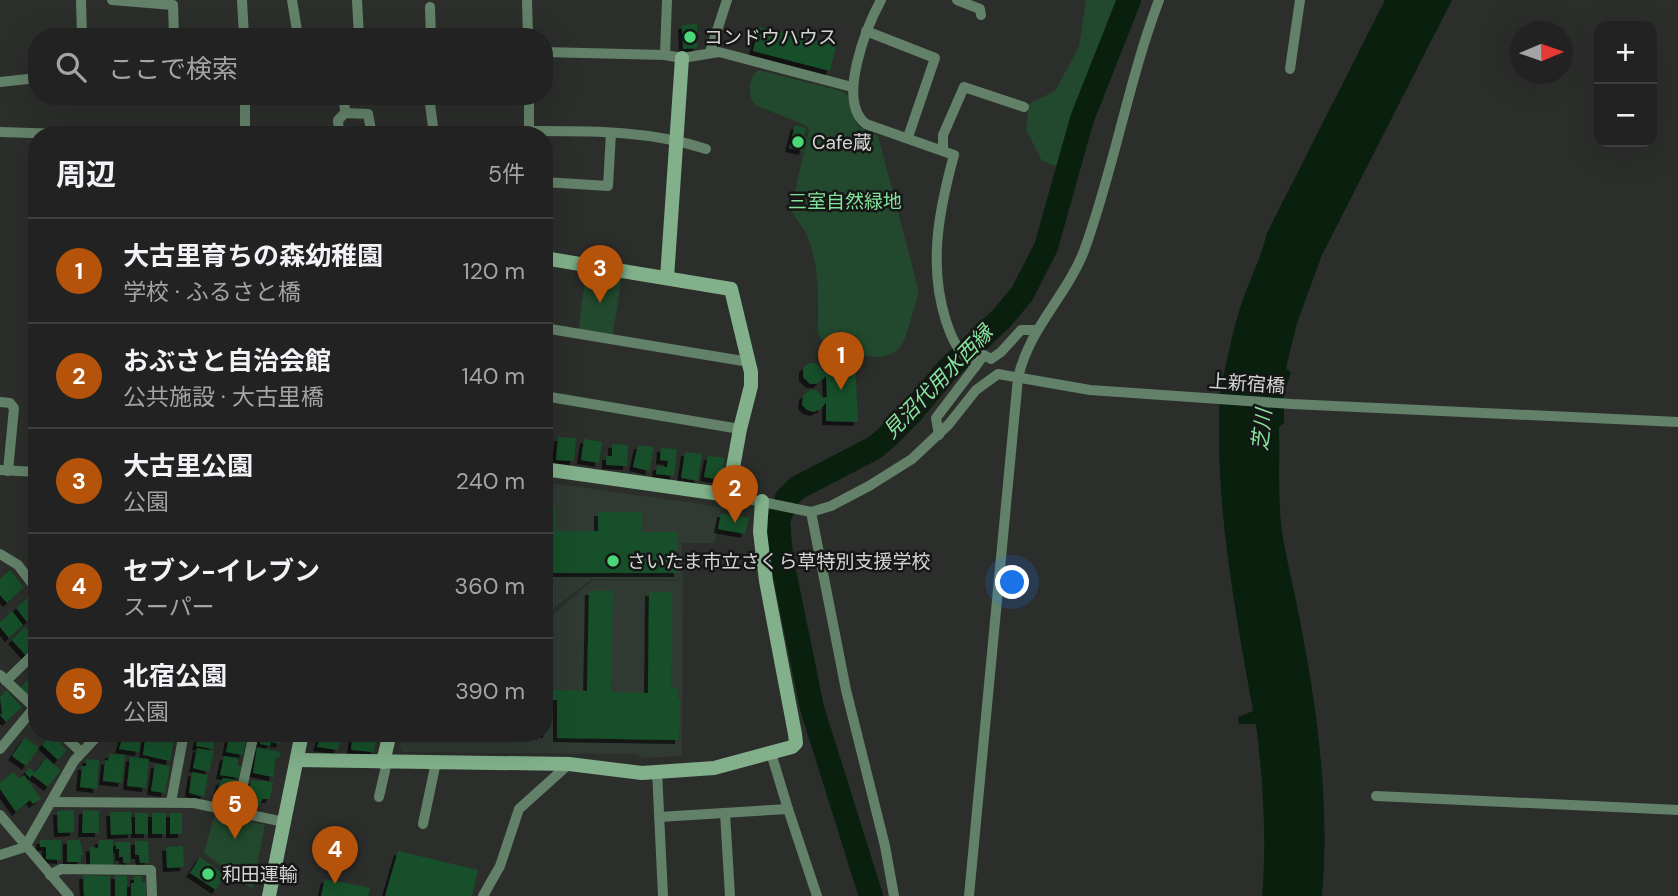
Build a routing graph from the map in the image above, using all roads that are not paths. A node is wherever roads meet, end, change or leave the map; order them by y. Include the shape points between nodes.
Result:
1 (81, 0) edge
2 (112, 0) edge
3 (242, 0) edge
4 (292, 0) edge
5 (357, 0) edge
6 (527, 0) edge
7 (667, 0) edge
8 (727, 0) edge
9 (881, 0) edge
10 (957, 0) edge
11 (1159, 0) edge
12 (1300, 0) edge
13 (430, 7) dead end
14 (981, 15) dead end
15 (82, 28) edge
16 (174, 28) edge
17 (244, 28) edge
18 (297, 28) edge
19 (359, 28) edge
20 (431, 28) edge
21 (528, 28) edge
22 (866, 31) junction
23 (553, 52) edge
24 (710, 52) junction
25 (665, 55) junction
26 (682, 58) junction
27 (1290, 69) dead end
28 (28, 79) edge
29 (0, 82) edge
30 (852, 87) junction
31 (245, 105) edge
32 (345, 105) edge
33 (430, 105) edge
34 (529, 105) edge
35 (1024, 107) dead end
36 (345, 113) junction
37 (245, 126) edge
38 (338, 126) edge
39 (370, 126) edge
40 (433, 126) edge
41 (529, 126) edge
42 (0, 132) edge
43 (28, 133) edge
44 (553, 133) edge
45 (611, 133) junction
46 (908, 137) junction
47 (676, 139) junction
48 (706, 149) dead end
49 (943, 151) junction
50 (553, 183) edge
51 (553, 259) edge
52 (667, 278) junction
53 (553, 329) edge
54 (1036, 330) junction
55 (749, 362) junction
56 (975, 367) junction
57 (1018, 378) junction
58 (553, 398) edge
59 (0, 402) edge
60 (1678, 422) edge
61 (740, 429) junction
62 (939, 435) junction
63 (553, 470) edge
64 (4, 471) edge
65 (28, 472) edge
66 (728, 495) junction
67 (766, 502) junction
68 (811, 512) junction
69 (0, 554) edge
70 (28, 578) edge
71 (28, 659) edge
72 (3, 678) edge
73 (28, 702) edge
74 (28, 717) edge
75 (70, 742) edge
76 (91, 742) edge
77 (182, 742) edge
78 (252, 742) edge
79 (300, 742) edge
80 (388, 742) edge
81 (0, 749) edge
82 (81, 752) junction
83 (771, 753) junction
84 (297, 760) junction
85 (385, 762) junction
86 (436, 762) junction
87 (569, 764) junction
88 (657, 771) junction
89 (1376, 796) dead end
90 (379, 797) dead end
91 (51, 802) junction
92 (171, 803) junction
93 (788, 809) junction
94 (1678, 810) edge
95 (237, 812) junction
96 (725, 813) junction
97 (0, 815) edge
98 (659, 817) junction
99 (284, 822) junction
100 (423, 824) dead end
101 (25, 847) junction
102 (0, 855) edge
103 (50, 875) junction
104 (69, 896) edge
105 (152, 896) edge
106 (269, 896) edge
107 (483, 896) edge
108 (663, 896) edge
109 (730, 896) edge
110 (817, 896) edge
111 (894, 896) edge
112 (969, 896) edge

1 - 15 street
2 - 16 street via 173,5
3 - 17 street
4 - 18 street
5 - 19 street
6 - 21 street
7 - 25 street
8 - 24 street
9 - 22 street
10 - 14 street via 980,9
11 - 54 street via 1083,254
12 - 27 street
13 - 20 street
22 - 30 street
22 - 46 street via 935,58
23 - 25 street
24 - 26 street
24 - 30 street
25 - 26 street
26 - 47 street
28 - 29 street
30 - 46 street via 863,122
31 - 37 street
32 - 36 street
33 - 40 street
34 - 41 street
35 - 49 street via 964,87 943,135
36 - 38 street
36 - 39 street via 368,114
42 - 43 street
44 - 45 street
45 - 47 street
45 - 50 street via 608,186
46 - 49 street
47 - 48 street
47 - 52 street
49 - 56 street via 954,155 940,203 935,254 940,300 956,345
51 - 52 street
52 - 55 street via 731,289
53 - 55 street
54 - 56 street via 1021,330 1001,352 991,359 984,355
54 - 57 street
55 - 61 street via 751,386
56 - 62 street via 936,418
57 - 60 street, 上新宿橋 via 1090,390
57 - 62 street, 上新宿橋 via 992,377
57 - 112 street
58 - 61 street
59 - 64 street via 14,408
61 - 66 street
62 - 68 street, 上新宿橋 via 869,486
63 - 66 street
64 - 65 street
66 - 67 street
67 - 68 street
67 - 83 street via 760,532 769,606 796,743
68 - 111 street
69 - 70 street
71 - 72 street
72 - 73 street
74 - 81 street
75 - 82 street
76 - 82 street
77 - 92 street
78 - 95 street
79 - 84 street
80 - 85 street
82 - 91 street
83 - 88 street via 714,768
83 - 93 street
84 - 85 street
84 - 99 street
85 - 86 street
85 - 90 street
86 - 87 street
86 - 100 street
87 - 88 street
87 - 107 street via 519,809
88 - 98 street
89 - 94 street
91 - 92 street
91 - 101 street
92 - 95 street
93 - 96 street
93 - 110 street
95 - 99 street
96 - 98 street
96 - 109 street
97 - 101 street
98 - 108 street
99 - 106 street
101 - 102 street
101 - 103 street
103 - 104 street
103 - 105 street via 61,869 151,870

